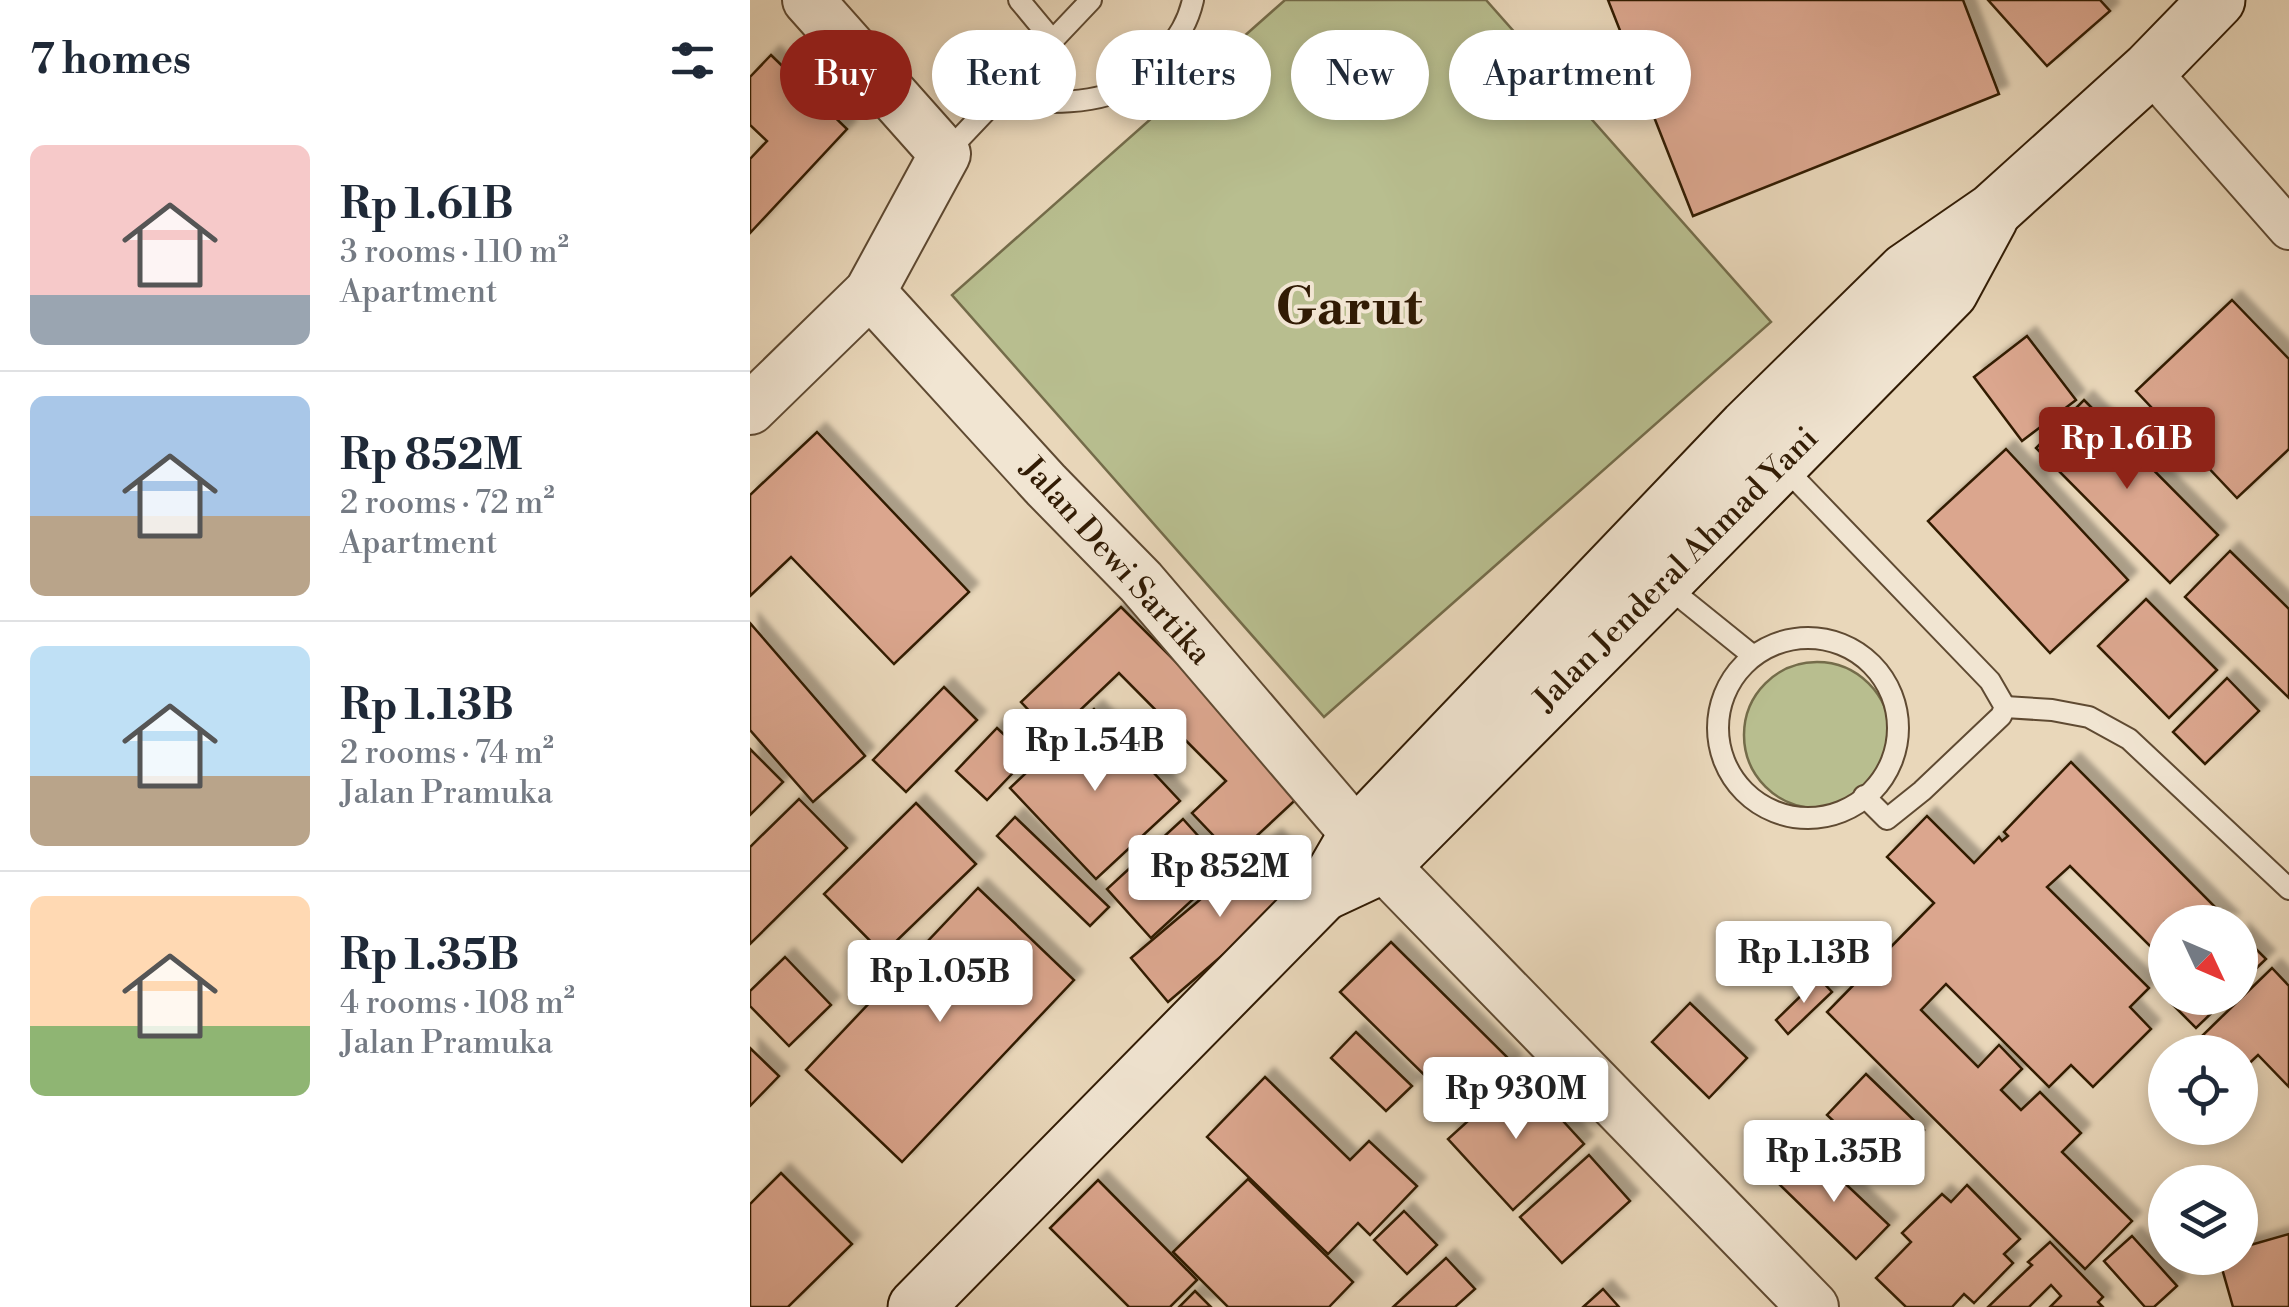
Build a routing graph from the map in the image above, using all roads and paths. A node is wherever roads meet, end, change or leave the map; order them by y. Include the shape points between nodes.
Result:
1 (808, 0) edge
2 (1018, 0) edge
3 (1091, 0) edge
4 (1193, 0) edge
5 (2217, 0) edge
6 (1044, 30) edge
7 (1063, 30) edge
8 (2149, 70) junction
9 (1076, 99) edge
10 (979, 120) edge
11 (945, 154) junction
12 (2289, 228) edge
13 (870, 292) junction
14 (750, 408) edge
15 (1764, 445) junction
16 (1663, 583) junction
17 (1752, 655) junction
18 (2006, 707) junction
19 (1864, 796) junction
20 (1370, 850) junction
21 (2289, 889) edge
22 (916, 1307) edge
23 (1813, 1307) edge

1 - 11 street
2 - 6 lane
3 - 7 lane
4 - 9 lane via 1188,22 1140,80 1115,94
5 - 8 main road, Jalan Jenderal Ahmad Yani
8 - 12 street
8 - 15 main road, Jalan Jenderal Ahmad Yani via 1993,211 1906,270
10 - 11 lane
11 - 13 street
13 - 14 street
13 - 20 street, Jalan Dewi Sartika via 1141,582
15 - 16 main road, Jalan Jenderal Ahmad Yani
15 - 18 lane via 1990,680
15 - 20 main road, Jalan Jenderal Ahmad Yani
16 - 17 lane
16 - 20 main road, Jalan Jenderal Ahmad Yani
17 - 19 lane via 1791,638 1820,639 1872,662 1894,698 1898,741 1882,781
17 - 19 lane via 1727,689 1716,736 1730,779 1764,810 1807,820 1849,810
18 - 19 lane via 1887,819
18 - 21 lane via 2088,718 2129,740
20 - 22 main road, Jalan Jenderal Ahmad Yani
20 - 23 street, Jalan Dewi Sartika

